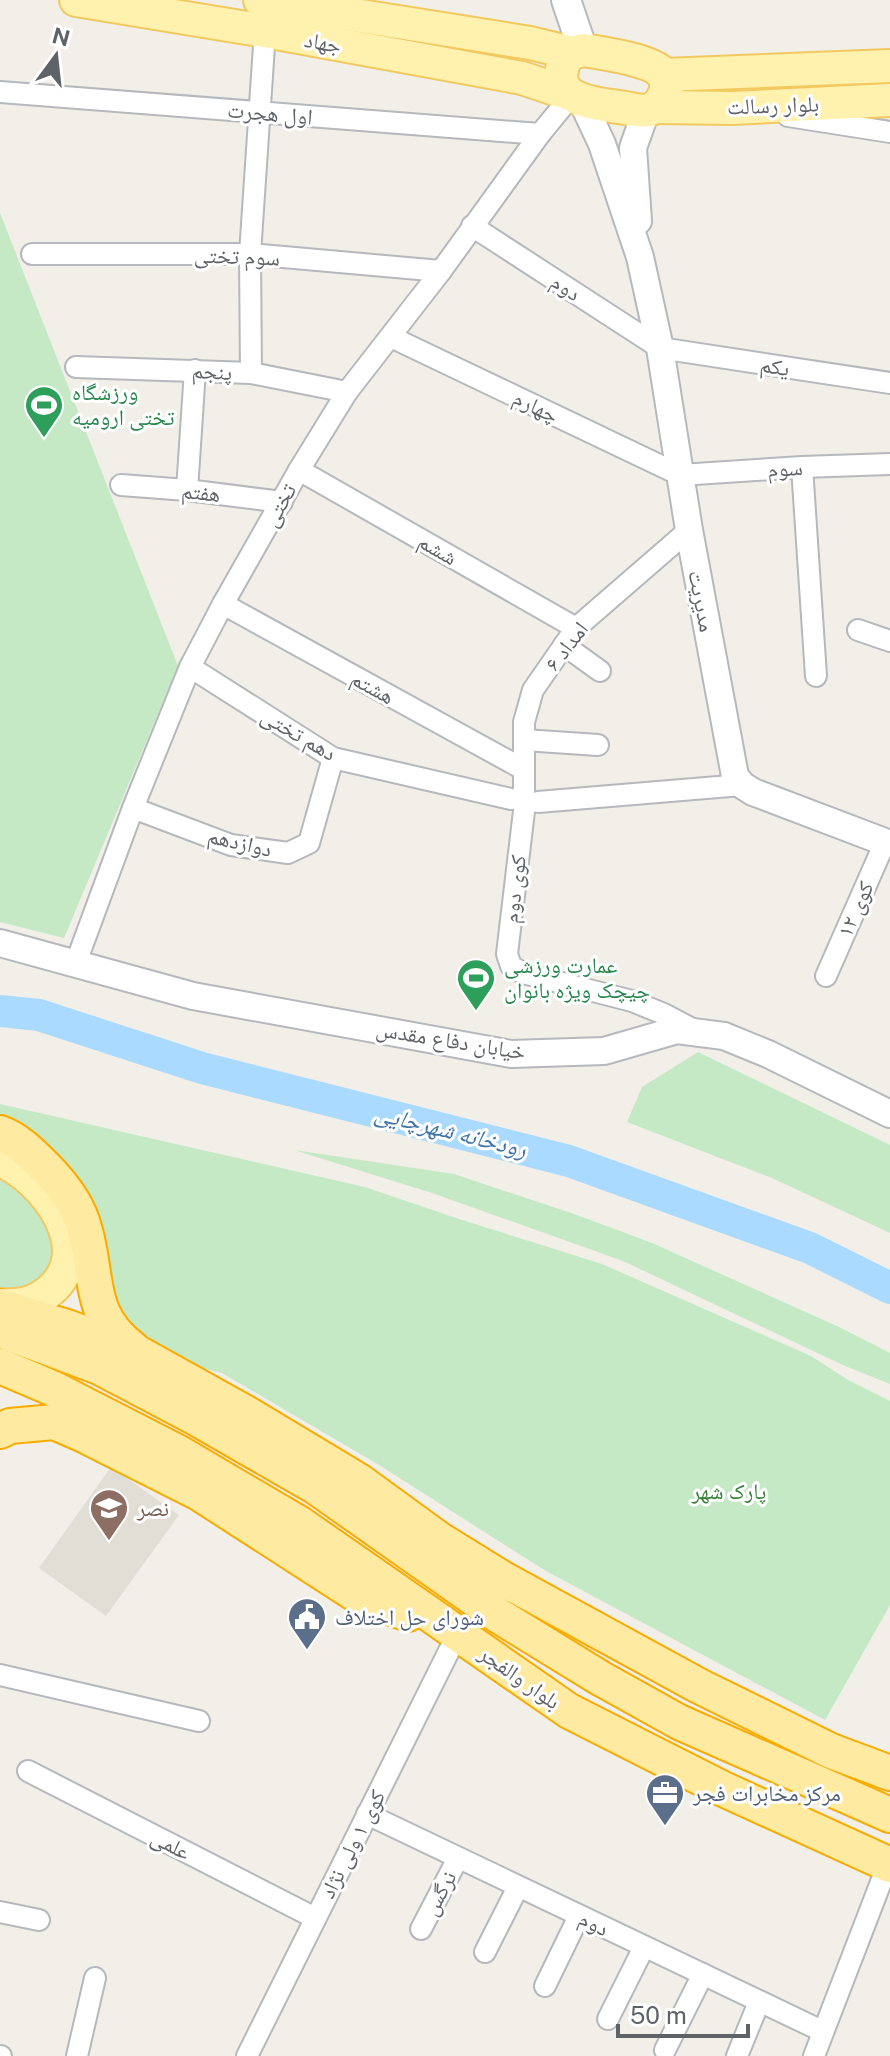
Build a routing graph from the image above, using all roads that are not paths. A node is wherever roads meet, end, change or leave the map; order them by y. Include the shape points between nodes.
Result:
1 (76, 0) edge
2 (260, 0) edge
3 (566, 0) edge
4 (265, 31) junction
5 (530, 43) junction
6 (578, 52) junction
7 (890, 66) edge
8 (664, 75) junction
9 (522, 78) junction
10 (0, 91) edge
11 (573, 96) junction
12 (890, 100) edge
13 (733, 108) junction
14 (651, 109) junction
15 (260, 112) junction
16 (890, 132) edge
17 (540, 134) junction
18 (472, 226) junction
19 (32, 254) dead end
20 (250, 254) junction
21 (640, 257) junction
22 (441, 271) junction
23 (391, 337) junction
24 (660, 348) junction
25 (76, 367) dead end
26 (195, 370) junction
27 (251, 373) junction
28 (890, 383) edge
29 (347, 392) junction
30 (890, 464) edge
31 (802, 467) junction
32 (299, 470) junction
33 (680, 475) junction
34 (121, 485) dead end
35 (187, 490) junction
36 (282, 502) junction
37 (689, 530) junction
38 (223, 604) junction
39 (858, 630) dead end
40 (570, 637) junction
41 (890, 641) edge
42 (190, 667) junction
43 (600, 671) dead end
44 (816, 676) dead end
45 (524, 740) junction
46 (598, 745) dead end
47 (333, 758) junction
48 (523, 769) junction
49 (742, 785) junction
50 (524, 801) junction
51 (133, 808) junction
52 (887, 843) edge
53 (0, 943) edge
54 (75, 965) junction
55 (826, 976) dead end
56 (699, 1033) junction
57 (890, 1114) edge
58 (0, 1133) edge
59 (0, 1160) edge
60 (0, 1306) edge
61 (0, 1330) edge
62 (138, 1353) junction
63 (0, 1366) edge
64 (0, 1385) edge
65 (54, 1389) junction
66 (0, 1431) edge
67 (458, 1633) junction
68 (0, 1675) edge
69 (199, 1721) dead end
70 (28, 1771) dead end
71 (890, 1773) edge
72 (367, 1814) junction
73 (890, 1815) edge
74 (458, 1858) junction
75 (889, 1864) edge
76 (518, 1887) junction
77 (0, 1912) edge
78 (579, 1916) junction
79 (315, 1918) junction
80 (39, 1920) dead end
81 (421, 1929) dead end
82 (644, 1947) junction
83 (485, 1952) dead end
84 (703, 1974) junction
85 (95, 1978) dead end
86 (545, 1986) dead end
87 (759, 2002) junction
88 (608, 2019) dead end
89 (822, 2031) junction
90 (665, 2050) dead end
91 (77, 2056) edge
92 (247, 2056) edge
93 (737, 2056) edge
94 (814, 2056) edge

1 - 4 main road, جهاد
2 - 5 main road, جهاد
3 - 6 main road
4 - 9 main road, جهاد
4 - 15 street
5 - 6 main road, جهاد
5 - 9 main road via 537,60
6 - 8 main road, جهاد via 652,66
6 - 11 main road via 566,57 561,74
7 - 8 main road, بلوار رسالت
8 - 14 main road via 665,95
9 - 11 main road, جهاد
10 - 15 street, اول هجرت
11 - 14 main road, بلوار رسالت
11 - 17 street, تختی
11 - 21 street, مدیریت via 602,144
12 - 13 main road, بلوار رسالت
13 - 14 main road, بلوار رسالت
13 - 16 street
14 - 21 street, مدیریت via 633,148
15 - 17 street, اول هجرت
15 - 20 street
17 - 18 street, تختی
18 - 22 street, تختی
18 - 24 street, دوم
19 - 20 street, سوم تختی
20 - 22 street, سوم تختی
20 - 27 street
21 - 24 street, مدیریت
22 - 23 street, تختی
23 - 29 street, تختی
23 - 33 street, چهارم
24 - 28 street, یکم
24 - 33 street, مدیریت
25 - 26 street, پنجم
26 - 27 street, پنجم
26 - 35 street
27 - 29 street, پنجم
29 - 32 street, تختی
30 - 31 street, سوم
31 - 33 street, سوم
31 - 44 street
32 - 36 street, تختی
32 - 40 street, ششم
33 - 37 street, مدیریت
34 - 35 street, هفتم
35 - 36 street, هفتم
36 - 38 street, تختی
37 - 40 street, امداد ۶
37 - 49 street, مدیریت via 735,776
38 - 42 street, تختی
38 - 48 street, هشتم
39 - 41 street
40 - 43 street, ششم
40 - 45 street, امداد ۶ via 533,690
42 - 47 street, دهم تختی
42 - 51 street, تختی
45 - 46 street
45 - 48 street, امداد ۶
47 - 50 street, دهم تختی
47 - 51 street, دوازدهم via 309,843 288,853 231,845
48 - 50 street, امداد ۶
49 - 50 street, دهم تختی
49 - 52 street
50 - 56 street, کوی دوم via 507,954 511,966 632,1001
51 - 54 street, تختی
52 - 55 street, کوی ۱۲
53 - 54 street, خیابان دفاع مقدس
54 - 56 street, خیابان دفاع مقدس via 193,996 511,1054 604,1051 677,1030
56 - 57 street, خیابان دفاع مقدس via 724,1036 768,1054
58 - 62 highway via 29,1150 68,1195 86,1232 104,1319
59 - 60 main road via 37,1186 70,1242 69,1264 59,1284 24,1305
60 - 62 highway
61 - 73 highway, بلوار والفجر via 99,1367 316,1487 499,1616 679,1722
62 - 71 highway via 359,1481 503,1579 699,1686 831,1751
63 - 65 highway, بلوار والفجر
64 - 65 main road
65 - 67 highway, بلوار والفجر via 179,1453 300,1524
66 - 67 highway via 54,1422 84,1435 199,1493 357,1595
67 - 72 street, کوی ۱ ولی نژاد
67 - 75 highway, بلوار والفجر via 569,1711
68 - 69 street
70 - 79 street, علمی
72 - 74 street, دوم
72 - 79 street, کوی ۱ ولی نژاد
74 - 76 street, دوم
74 - 81 street, نرگس
75 - 89 street
76 - 78 street, دوم
76 - 83 street
77 - 80 street
78 - 82 street, دوم
78 - 86 street
79 - 92 street, کوی ۱ ولی نژاد
82 - 84 street, دوم
82 - 88 street
84 - 87 street, دوم
84 - 90 street
85 - 91 street
87 - 89 street, دوم
87 - 93 street
89 - 94 street

